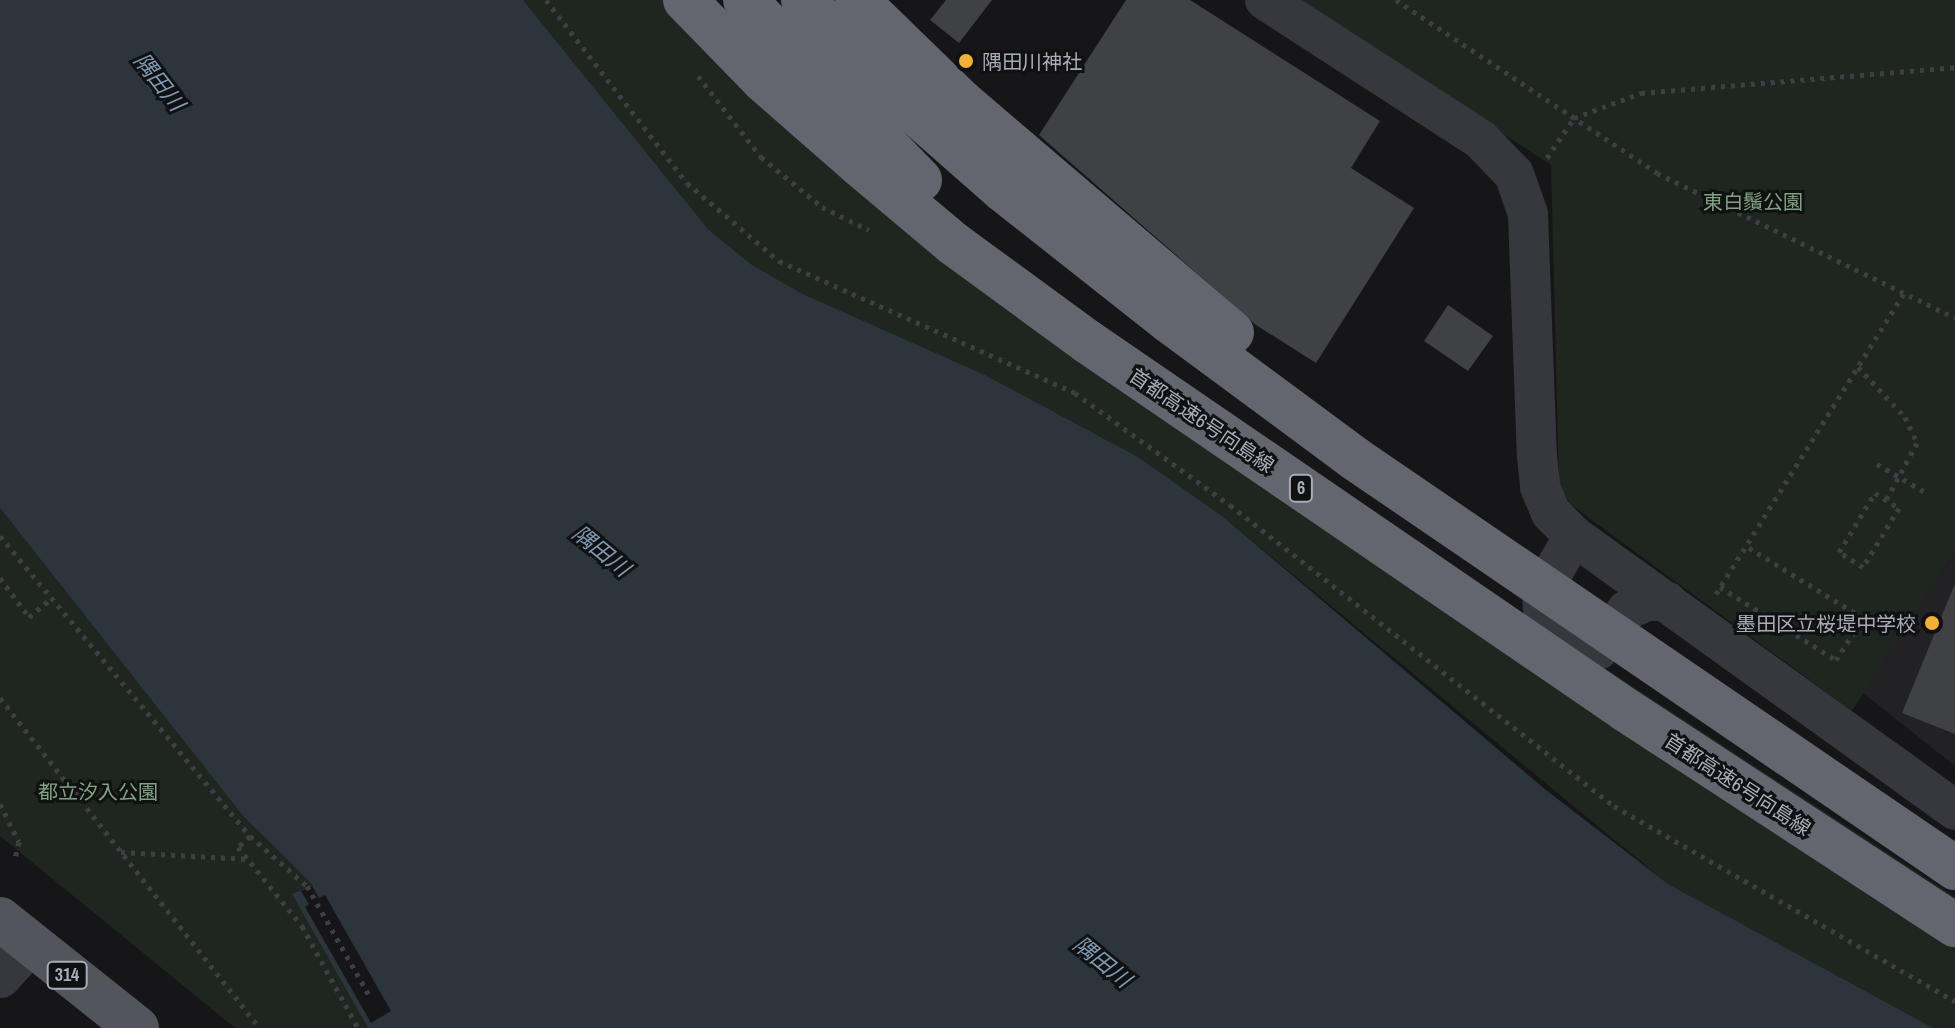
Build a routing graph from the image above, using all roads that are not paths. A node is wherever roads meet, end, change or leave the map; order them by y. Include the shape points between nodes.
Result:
1 (685, 0) edge
2 (745, 0) edge
3 (803, 0) edge
4 (857, 0) edge
5 (1265, 0) edge
6 (1321, 502) junction
7 (1574, 536) junction
8 (1666, 601) junction
9 (1649, 656) junction
10 (1955, 810) edge
11 (1955, 868) edge
12 (1955, 925) edge
13 (14, 931) edge
14 (0, 976) edge
15 (137, 1028) edge

1 - 6 highway, 首都高速6号向島線 / 6 via 764,81 954,244
2 - 6 highway via 896,160
3 - 9 highway via 912,110 991,180 1169,321 1354,458
4 - 9 highway via 962,102 1245,345 1362,441
5 - 7 street via 1481,140 1514,174 1528,214 1540,487 1551,513
6 - 12 highway, 首都高速6号向島線 / 6
7 - 8 street
7 - 8 street via 1542,591 1544,630 1573,653 1598,650 1627,610 1647,601
8 - 10 street
9 - 11 highway
13 - 14 street
13 - 15 main road, 314

